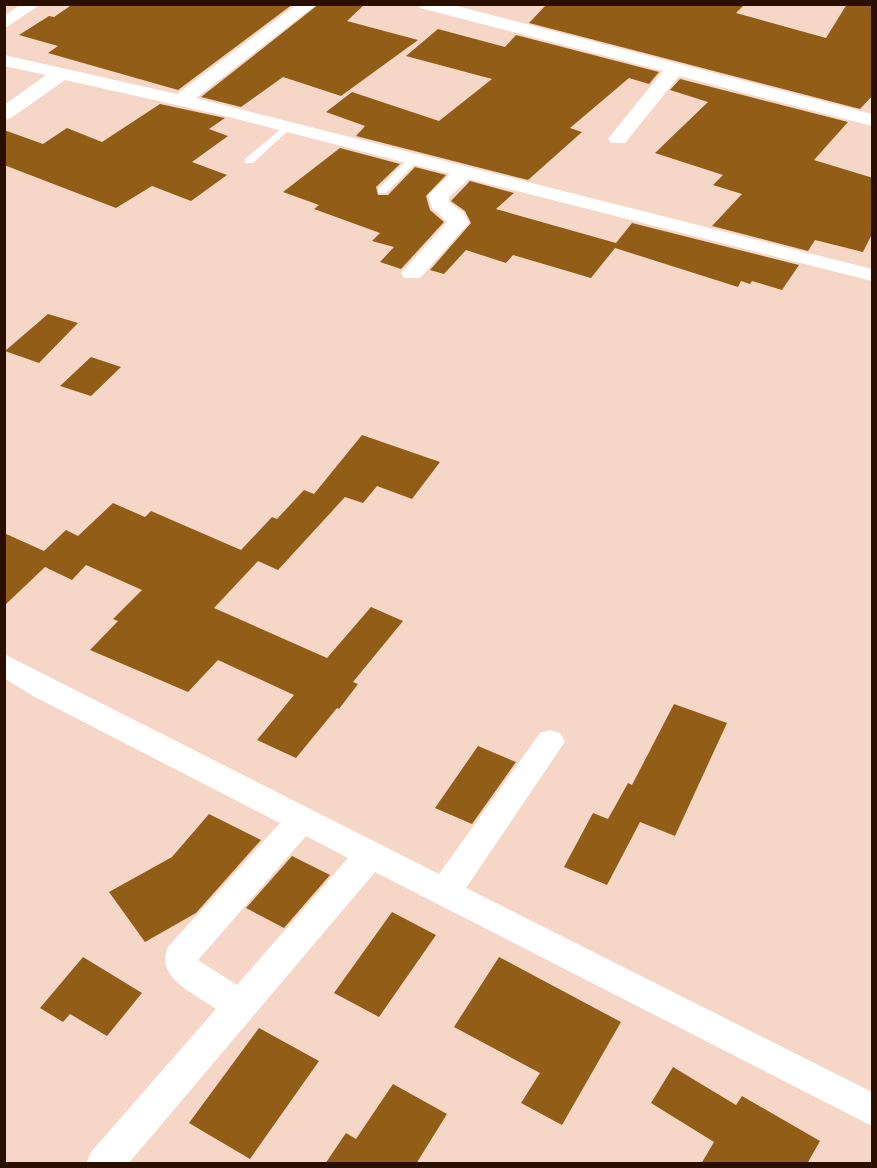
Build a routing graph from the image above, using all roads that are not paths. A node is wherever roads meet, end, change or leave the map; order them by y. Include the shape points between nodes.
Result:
1 (33, 4) edge
2 (309, 4) edge
3 (426, 4) edge
4 (4, 24) edge
5 (4, 60) edge
6 (675, 69) junction
7 (62, 73) junction
8 (182, 100) junction
9 (4, 114) edge
10 (873, 120) edge
11 (288, 126) junction
12 (618, 139) dead end
13 (415, 158) junction
14 (249, 161) dead end
15 (466, 171) junction
16 (382, 191) dead end
17 (412, 273) dead end
18 (873, 275) edge
19 (4, 664) edge
20 (550, 741) dead end
21 (301, 820) junction
22 (370, 855) junction
23 (444, 893) junction
24 (240, 1006) junction
25 (873, 1110) edge
26 (105, 1164) edge

1 - 4 street
2 - 8 street
3 - 6 street
5 - 7 street
6 - 10 street
6 - 12 street
7 - 8 street
7 - 9 street
8 - 11 street
11 - 13 street
11 - 14 lane
13 - 15 street
13 - 16 lane
15 - 17 street via 438,195 439,204 457,217 458,223
15 - 18 street
19 - 21 street via 43,688
20 - 23 street
21 - 22 street
21 - 24 street via 180,957 185,969
22 - 23 street
22 - 24 street
23 - 25 street
24 - 26 street

